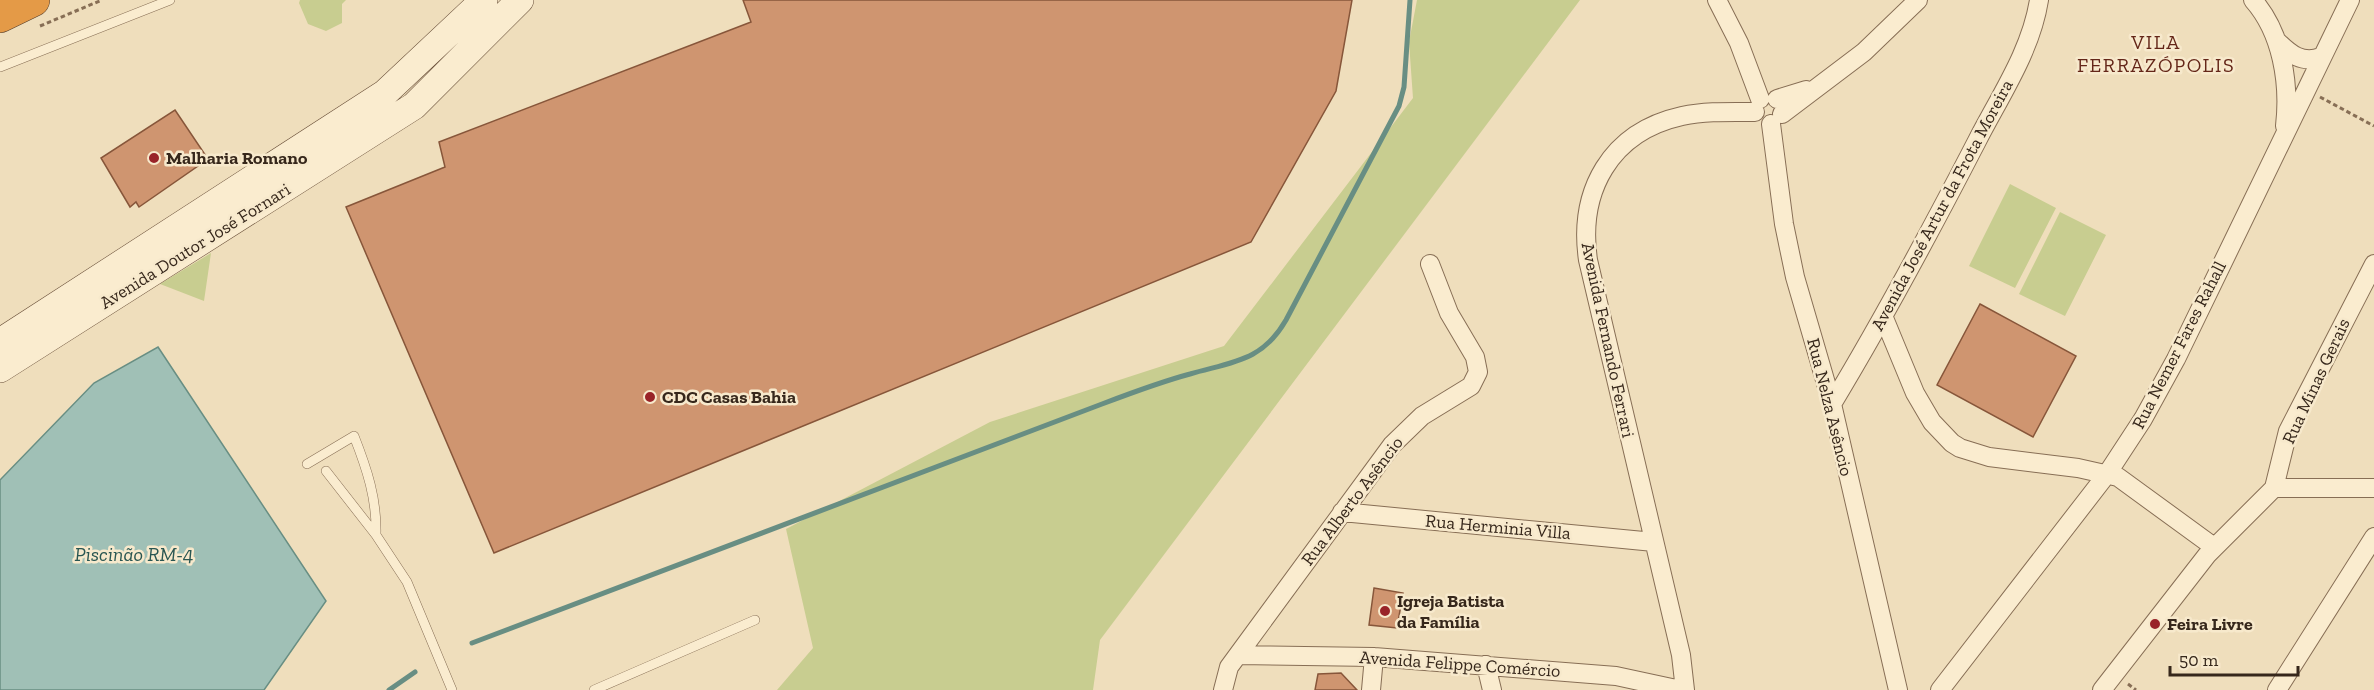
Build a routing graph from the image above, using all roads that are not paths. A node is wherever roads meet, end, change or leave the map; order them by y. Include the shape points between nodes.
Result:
1 (170, 0) edge
2 (484, 0) edge
3 (520, 0) edge
4 (1717, 0) edge
5 (1918, 0) edge
6 (2253, 0) edge
7 (2350, 0) edge
8 (2043, 2) edge
9 (31, 10) edge
10 (0, 11) edge
11 (0, 16) edge
12 (2277, 41) junction
13 (2321, 57) junction
14 (0, 67) edge
15 (1769, 110) junction
16 (2284, 133) junction
17 (1430, 264) dead end
18 (2374, 264) edge
19 (1884, 318) junction
20 (0, 342) edge
21 (0, 369) edge
22 (1832, 404) junction
23 (307, 464) dead end
24 (326, 471) dead end
25 (2107, 474) junction
26 (2274, 488) junction
27 (2374, 488) edge
28 (1342, 512) junction
29 (376, 535) junction
30 (2374, 537) edge
31 (1654, 542) junction
32 (2214, 547) junction
33 (755, 620) dead end
34 (1679, 644) junction
35 (1238, 655) junction
36 (1374, 657) junction
37 (1486, 665) junction
38 (1621, 683) edge
39 (1657, 687) edge
40 (452, 690) edge
41 (594, 690) edge
42 (1223, 690) edge
43 (1371, 690) edge
44 (1492, 690) edge
45 (1683, 690) edge
46 (1898, 690) edge
47 (1940, 690) edge
48 (2102, 690) edge
49 (2277, 690) edge

1 - 14 lane
2 - 20 street, Avenida Doutor José Fornari via 385,93
3 - 21 street, Avenida Doutor José Fornari via 414,106
4 - 15 street, Rua Nelza Asêncio
5 - 15 street, Avenida Fernando Ferrari via 1864,52 1819,85
6 - 12 street
7 - 13 street, Rua Nemer Fares Rahall
8 - 19 street, Avenida José Artur da Frota Moreira via 2021,56
9 - 10 highway
9 - 11 highway
12 - 13 street via 2302,60
12 - 16 street via 2284,77
13 - 16 street, Rua Nemer Fares Rahall
15 - 22 street, Rua Nelza Asêncio via 1786,235
15 - 31 street, Avenida Fernando Ferrari via 1694,114 1652,125 1617,152 1600,175 1588,202 1588,260
16 - 25 street, Rua Nemer Fares Rahall via 2158,393
17 - 28 street, Rua Alberto Asêncio via 1449,313 1475,357 1478,372 1464,391 1411,424
18 - 26 street, Rua Minas Gerais via 2288,431
19 - 22 street, Avenida José Artur da Frota Moreira
19 - 25 street via 1920,402 1932,423 1952,443 1989,457
22 - 46 street, Rua Nelza Asêncio
23 - 29 lane via 354,436 375,498
24 - 29 lane
25 - 32 street via 2128,482
25 - 47 street, Rua Nemer Fares Rahall
26 - 27 street
26 - 32 street
28 - 31 street, Rua Herminia Villa
28 - 35 street, Rua Alberto Asêncio
29 - 40 lane via 407,582
30 - 49 street
31 - 34 street, Avenida Fernando Ferrari
32 - 48 street
33 - 41 lane
34 - 39 street
34 - 45 street, Avenida Fernando Ferrari
35 - 36 street, Avenida Felippe Comércio
35 - 42 street, Rua Alberto Asêncio via 1229,667
36 - 37 street, Avenida Felippe Comércio
36 - 43 street
37 - 38 street, Avenida Felippe Comércio
37 - 44 street
38 - 39 street, Avenida Felippe Comércio
39 - 45 street, Avenida Felippe Comércio

